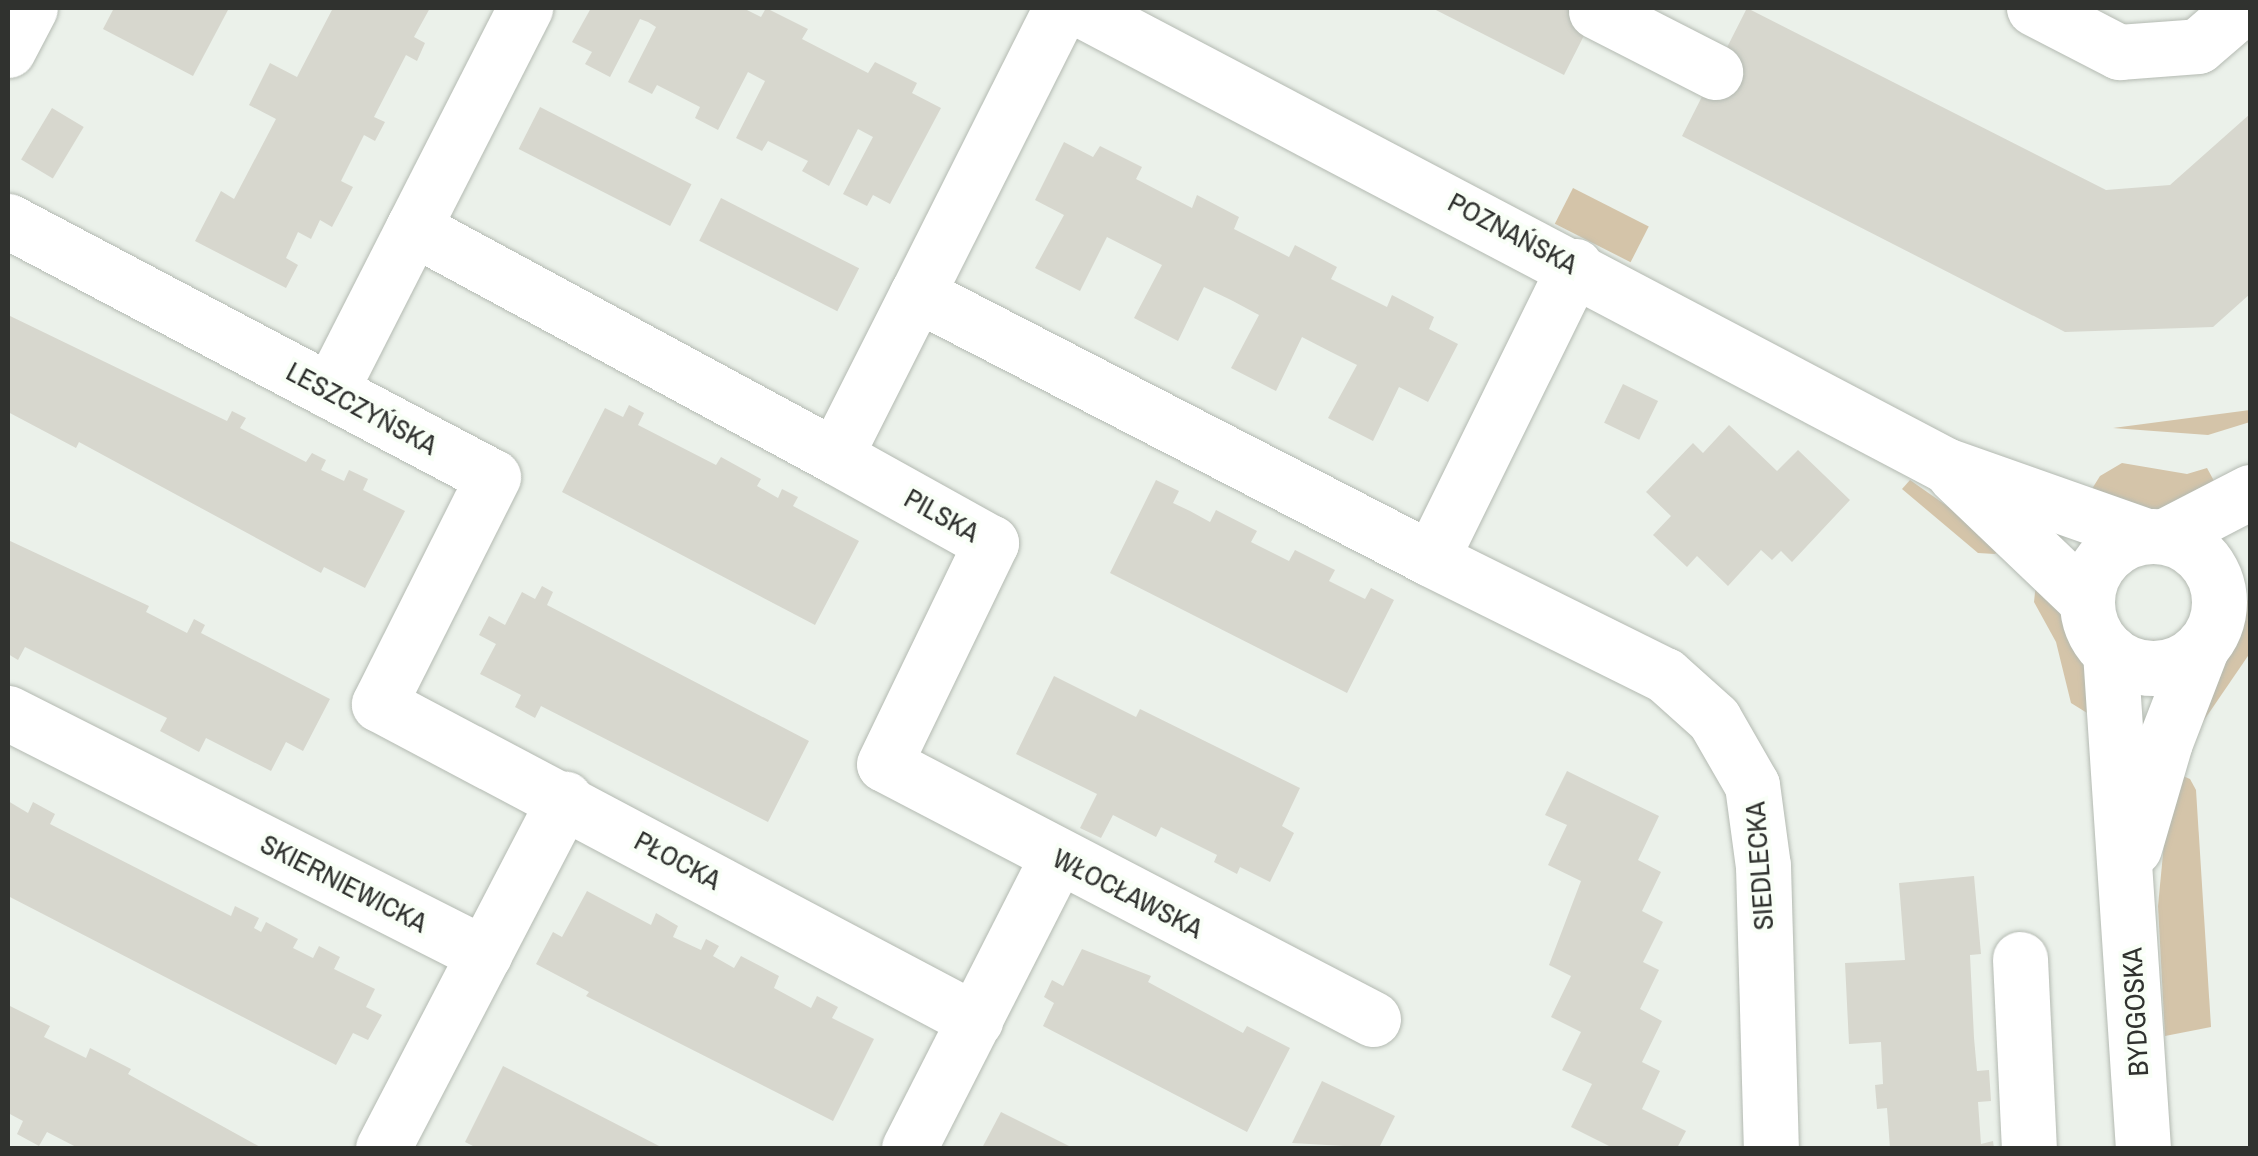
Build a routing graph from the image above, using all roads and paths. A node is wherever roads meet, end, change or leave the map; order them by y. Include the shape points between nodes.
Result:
1 (30, 8) edge
2 (524, 8) edge
3 (1061, 8) edge
4 (1078, 8) edge
5 (2034, 8) edge
6 (2238, 9) edge
7 (1596, 11) dead end
8 (1662, 24) edge
9 (8, 50) edge
10 (1715, 72) dead end
11 (8, 221) edge
12 (413, 228) junction
13 (1575, 266) junction
14 (917, 294) junction
15 (330, 392) junction
16 (835, 456) junction
17 (1945, 465) junction
18 (2250, 492) edge
19 (2156, 536) junction
20 (1431, 559) junction
21 (2088, 600) junction
22 (2224, 608) edge
23 (2110, 652) junction
24 (380, 704) joint
25 (8, 713) edge
26 (884, 764) joint
27 (565, 799) junction
28 (1057, 857) junction
29 (2126, 875) junction
30 (484, 954) junction
31 (2020, 959) dead end
32 (1372, 1019) dead end
33 (975, 1020) junction
34 (383, 1148) edge
35 (909, 1148) edge
36 (1772, 1148) edge
37 (2029, 1148) edge
38 (2143, 1148) edge

1 - 9 street
2 - 12 street
3 - 14 street
4 - 13 street, POZNAŃSKA
5 - 6 street via 2118,52 2198,46
7 - 8 street
8 - 10 street
11 - 15 street, LESZCZYŃSKA
12 - 15 street
12 - 16 street
13 - 17 street, POZNAŃSKA
13 - 20 street
14 - 16 street
14 - 20 street
15 - 24 street, LESZCZYŃSKA via 493,477
16 - 26 street, PILSKA via 991,542
17 - 19 street, POZNAŃSKA
17 - 21 street, POZNAŃSKA
18 - 19 street
19 - 21 street via 2128,541 2099,564
19 - 22 street via 2199,553
20 - 36 street, SIEDLECKA via 1665,675 1714,718 1752,784 1763,866
21 - 23 street via 2089,620
22 - 23 street via 2166,667 2126,663
22 - 29 street, BYDGOSKA via 2165,742
23 - 29 street, BYDGOSKA via 2111,737
24 - 27 street, PŁOCKA
25 - 30 street, SKIERNIEWICKA
26 - 28 street, WŁOCŁAWSKA
27 - 30 street
27 - 33 street, PŁOCKA
28 - 32 street, WŁOCŁAWSKA
28 - 33 street
29 - 38 street, BYDGOSKA
30 - 34 street
31 - 37 street
33 - 35 street

